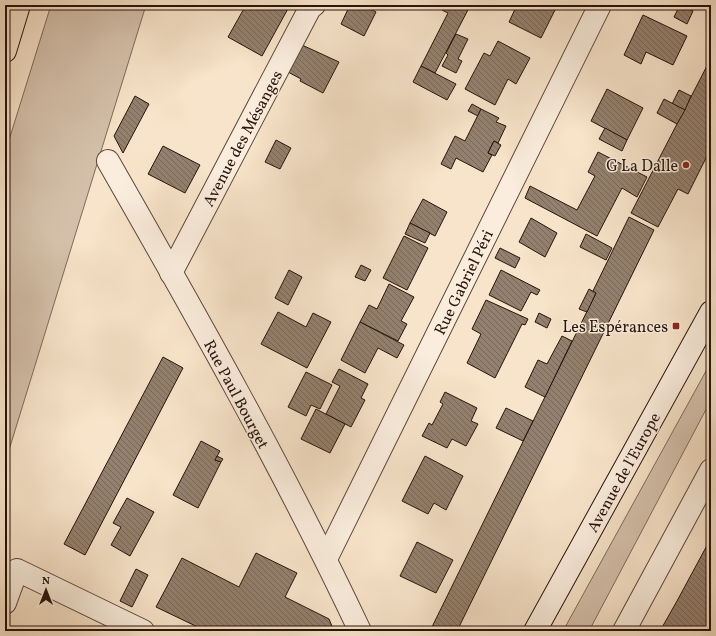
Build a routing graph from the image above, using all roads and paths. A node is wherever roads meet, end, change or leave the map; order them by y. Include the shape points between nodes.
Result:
1 (19, 5) edge
2 (314, 5) edge
3 (600, 5) edge
4 (5, 51) edge
5 (108, 161) dead end
6 (172, 273) junction
7 (711, 312) edge
8 (711, 470) edge
9 (326, 559) junction
10 (5, 603) edge
11 (143, 631) edge
12 (360, 631) edge
13 (535, 631) edge
14 (624, 631) edge

1 - 4 highway
2 - 6 street, Avenue des Mésanges via 310,8
3 - 9 street, Rue Gabriel Péri
5 - 6 street, Rue Paul Bourget
6 - 9 street, Rue Paul Bourget
7 - 13 street, Avenue de l'Europe
8 - 14 street
9 - 12 street, Rue Paul Bourget
10 - 11 street via 17,570

